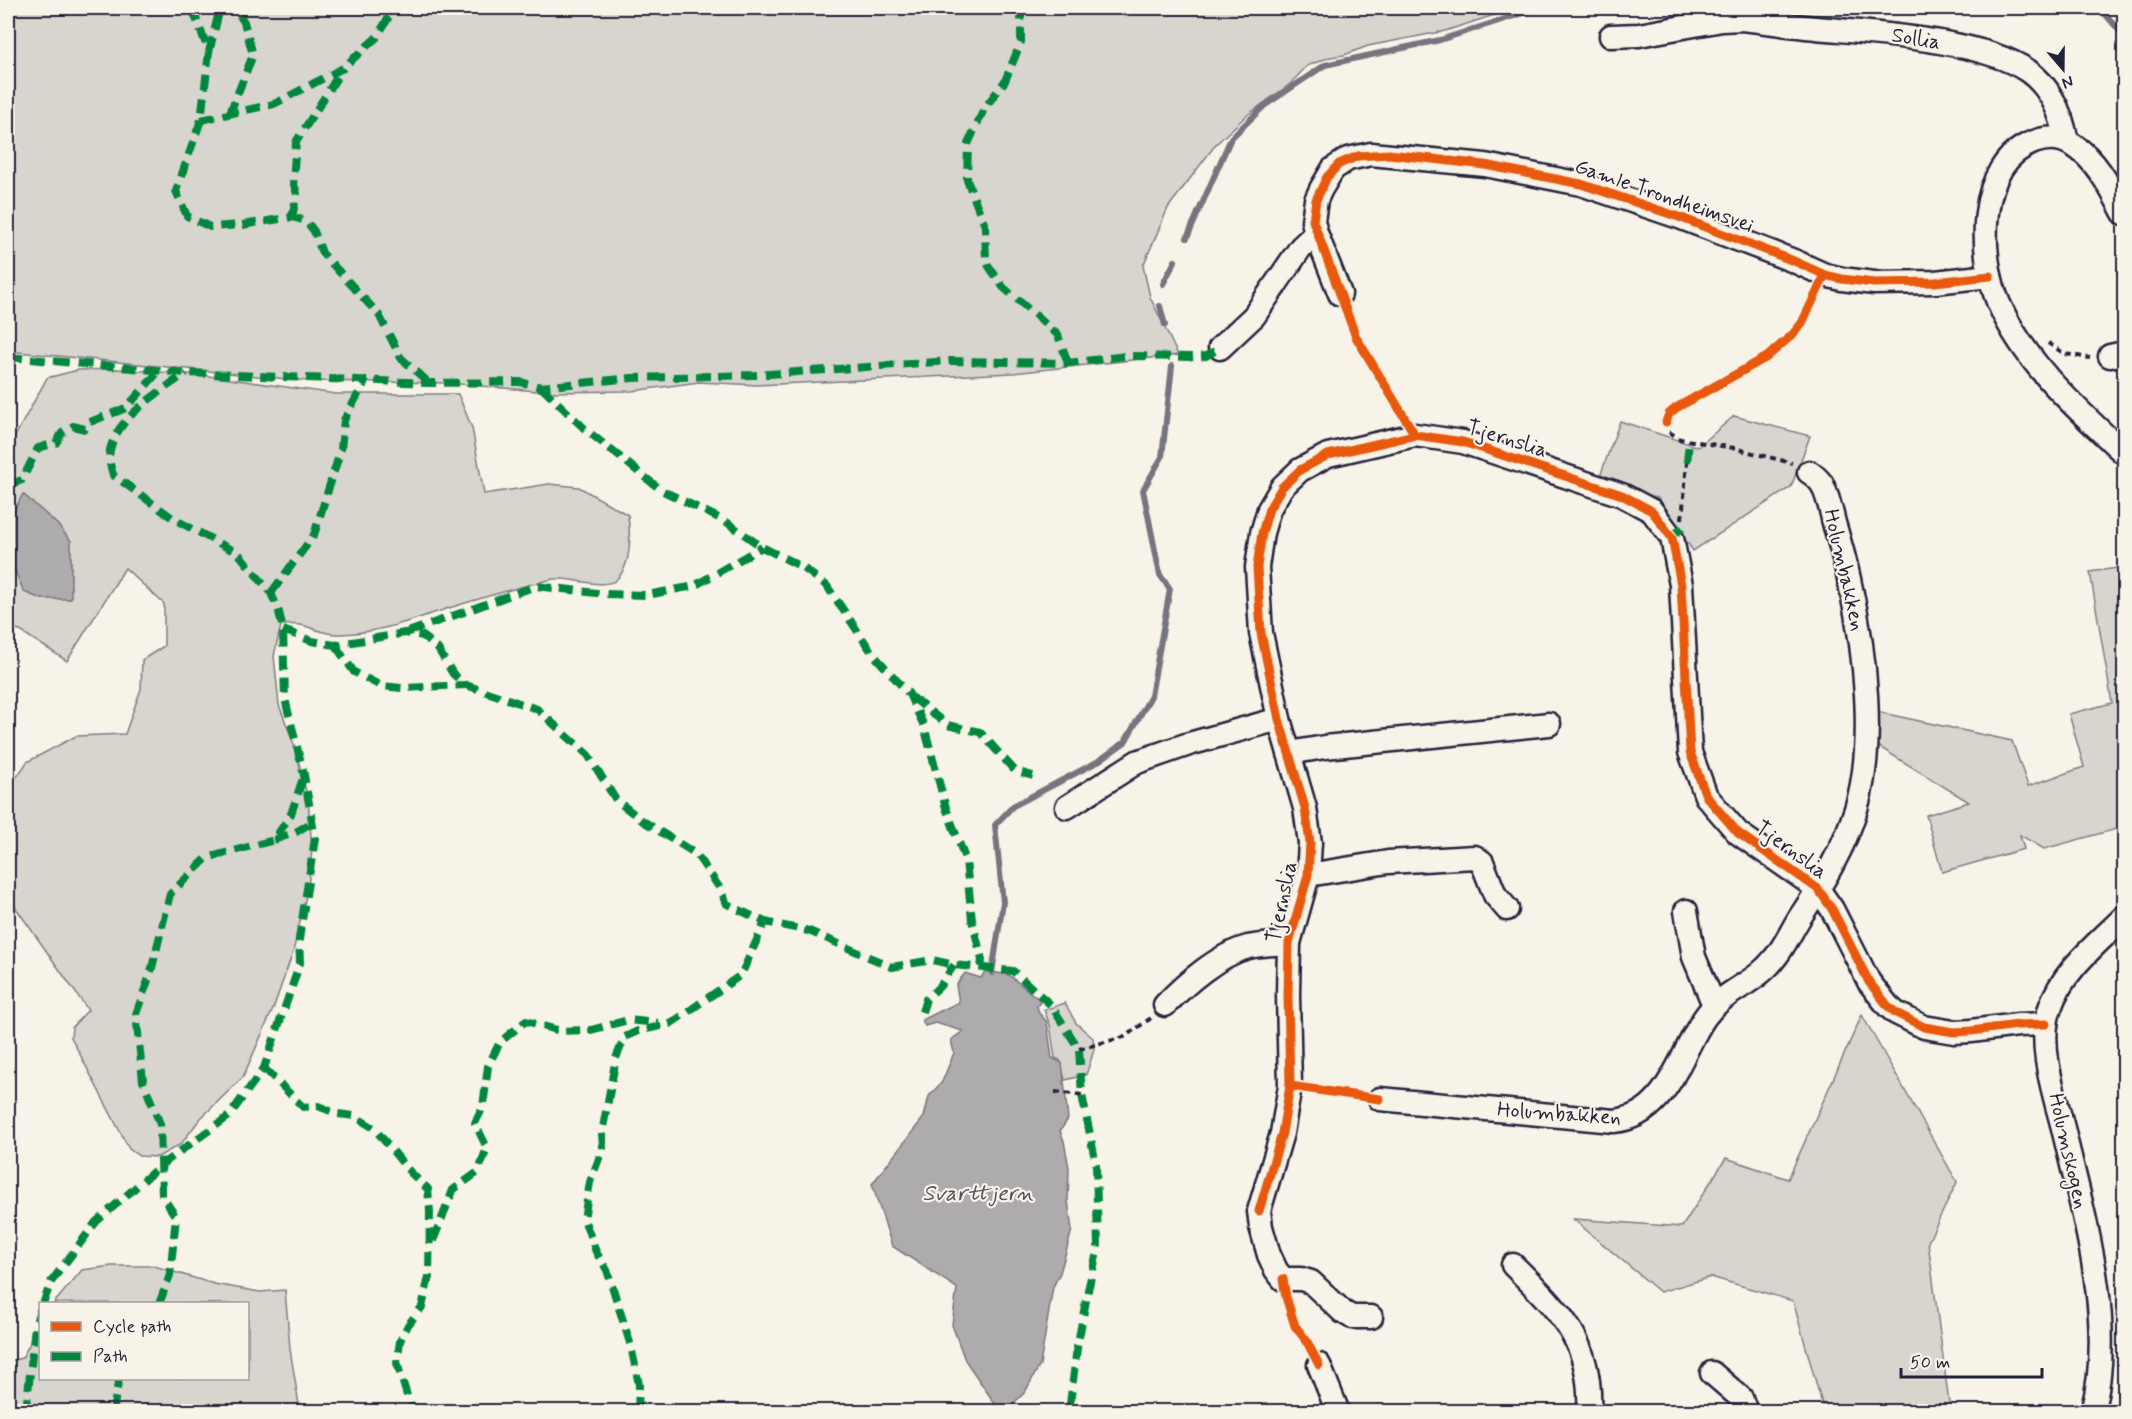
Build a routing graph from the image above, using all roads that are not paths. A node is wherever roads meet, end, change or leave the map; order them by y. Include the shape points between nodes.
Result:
1 (1611, 36) dead end
2 (2067, 142) junction
3 (2124, 213) edge
4 (1316, 232) junction
5 (1990, 276) junction
6 (1340, 294) dead end
7 (1220, 348) dead end
8 (2124, 453) edge
9 (1809, 472) road end
10 (1279, 719) junction
11 (1549, 724) dead end
12 (1289, 753) junction
13 (1067, 807) dead end
14 (1308, 875) junction
15 (1818, 889) junction
16 (1507, 909) dead end
17 (1686, 911) dead end
18 (2124, 917) edge
19 (1289, 943) junction
20 (1165, 1005) road end
21 (1714, 1005) junction
22 (2046, 1024) junction
23 (1380, 1099) dead end
24 (1513, 1265) dead end
25 (1371, 1317) dead end
26 (1319, 1365) dead end
27 (1712, 1373) dead end
28 (1338, 1412) edge
29 (1589, 1412) edge
30 (1746, 1412) edge
31 (2092, 1412) edge

1 - 2 street, Sollia via 1742,19 1886,34 1970,49 2004,59 2036,78 2058,108
2 - 3 street via 2092,162
2 - 5 street via 2050,138 2029,144 2013,155 1999,174 1984,230
4 - 5 street, Gamle Trondheimsvei via 1316,200 1334,169 1358,156 1389,154 1485,165 1581,184 1842,279 1935,282
4 - 6 street, Gamle Trondheimsvei
4 - 7 street via 1301,247 1254,316
5 - 8 street via 1999,304 2023,346 2048,378
9 - 15 street, Holumbakken via 1826,493 1848,570 1860,639 1866,717 1866,758 1856,809
10 - 12 street, Tjernslia
10 - 13 street via 1137,762
10 - 15 street, Tjernslia via 1261,633 1257,567 1269,509 1281,488 1300,470 1328,455 1415,435 1463,442 1622,495 1652,511 1672,538 1682,585 1690,752 1706,796 1738,833
11 - 12 street
12 - 14 street, Tjernslia via 1305,808 1310,843
14 - 16 street via 1388,862 1475,857 1482,862 1495,895
14 - 19 street, Tjernslia
15 - 21 street, Holumbakken via 1773,961
15 - 22 street, Tjernslia via 1869,982 1888,1006 1911,1022 1954,1032
17 - 21 street via 1694,957
18 - 22 street, Holumskogen via 2065,980 2050,1004
19 - 20 street via 1247,947 1228,955 1183,986
19 - 25 street, Tjernslia via 1290,1086 1282,1133 1259,1211 1261,1227 1266,1248 1283,1279 1311,1281 1343,1312 1352,1317
21 - 23 street, Holumbakken via 1670,1082 1648,1107 1627,1120
22 - 31 street, Holumskogen via 2052,1082 2082,1208 2098,1303 2100,1358
24 - 29 street via 1555,1307 1580,1346
26 - 28 street
27 - 30 street via 1741,1398

